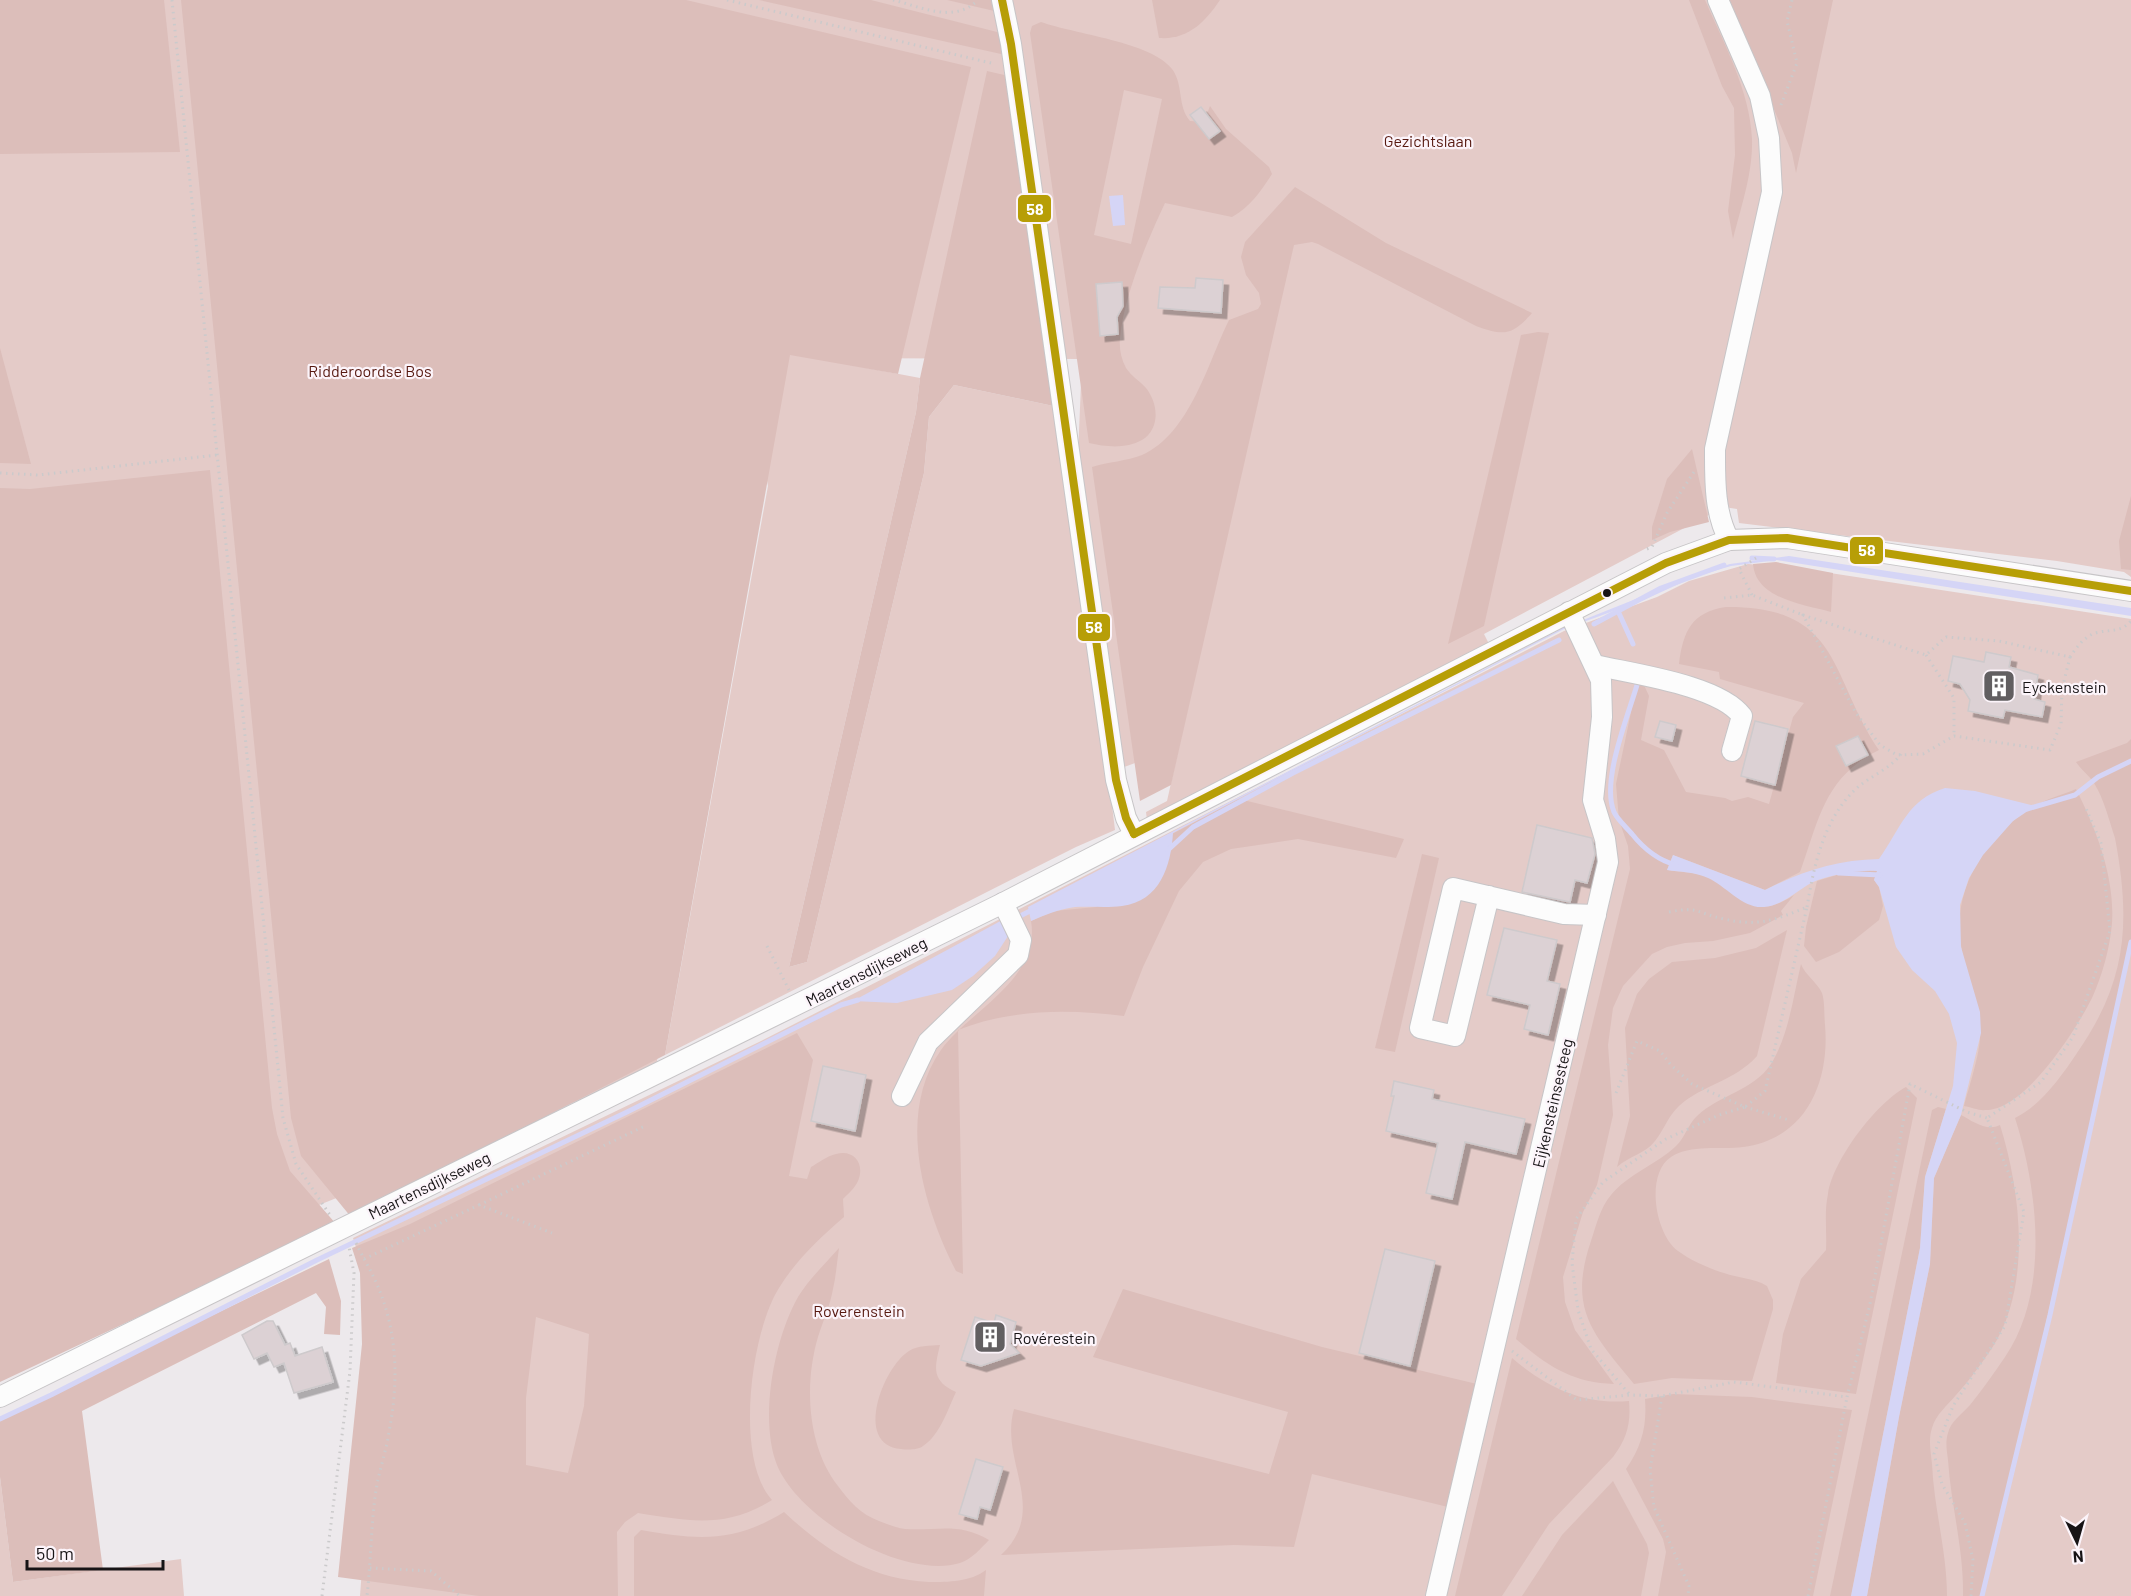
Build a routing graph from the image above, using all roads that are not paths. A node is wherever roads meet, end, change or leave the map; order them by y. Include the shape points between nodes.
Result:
1 (1002, 0) edge
2 (1718, 0) edge
3 (1729, 540) junction
4 (2131, 591) edge
5 (1569, 612) junction
6 (1595, 665) junction
7 (1732, 751) dead end
8 (1134, 834) junction
9 (1490, 896) junction
10 (1003, 903) junction
11 (1596, 915) junction
12 (902, 1095) dead end
13 (0, 1397) edge
14 (1436, 1596) edge

1 - 8 street via 1015,67 1116,780
2 - 3 street via 1760,96 1769,138 1772,192 1715,449 1715,490
3 - 4 street via 1807,540
3 - 5 street, Maartensdijkseweg via 1666,563
5 - 6 street, Eijkensteinsesteeg
5 - 8 street, Maartensdijkseweg
6 - 7 street via 1690,686 1734,705 1742,716
6 - 11 street, Eijkensteinsesteeg via 1602,717 1593,800 1608,849
8 - 10 street, Maartensdijkseweg
9 - 9 street via 1453,888 1420,1028 1455,1036
9 - 11 street via 1564,914
10 - 12 street via 1020,940 1018,955 928,1042
10 - 13 street, Maartensdijkseweg via 336,1224
11 - 14 street, Eijkensteinsesteeg

